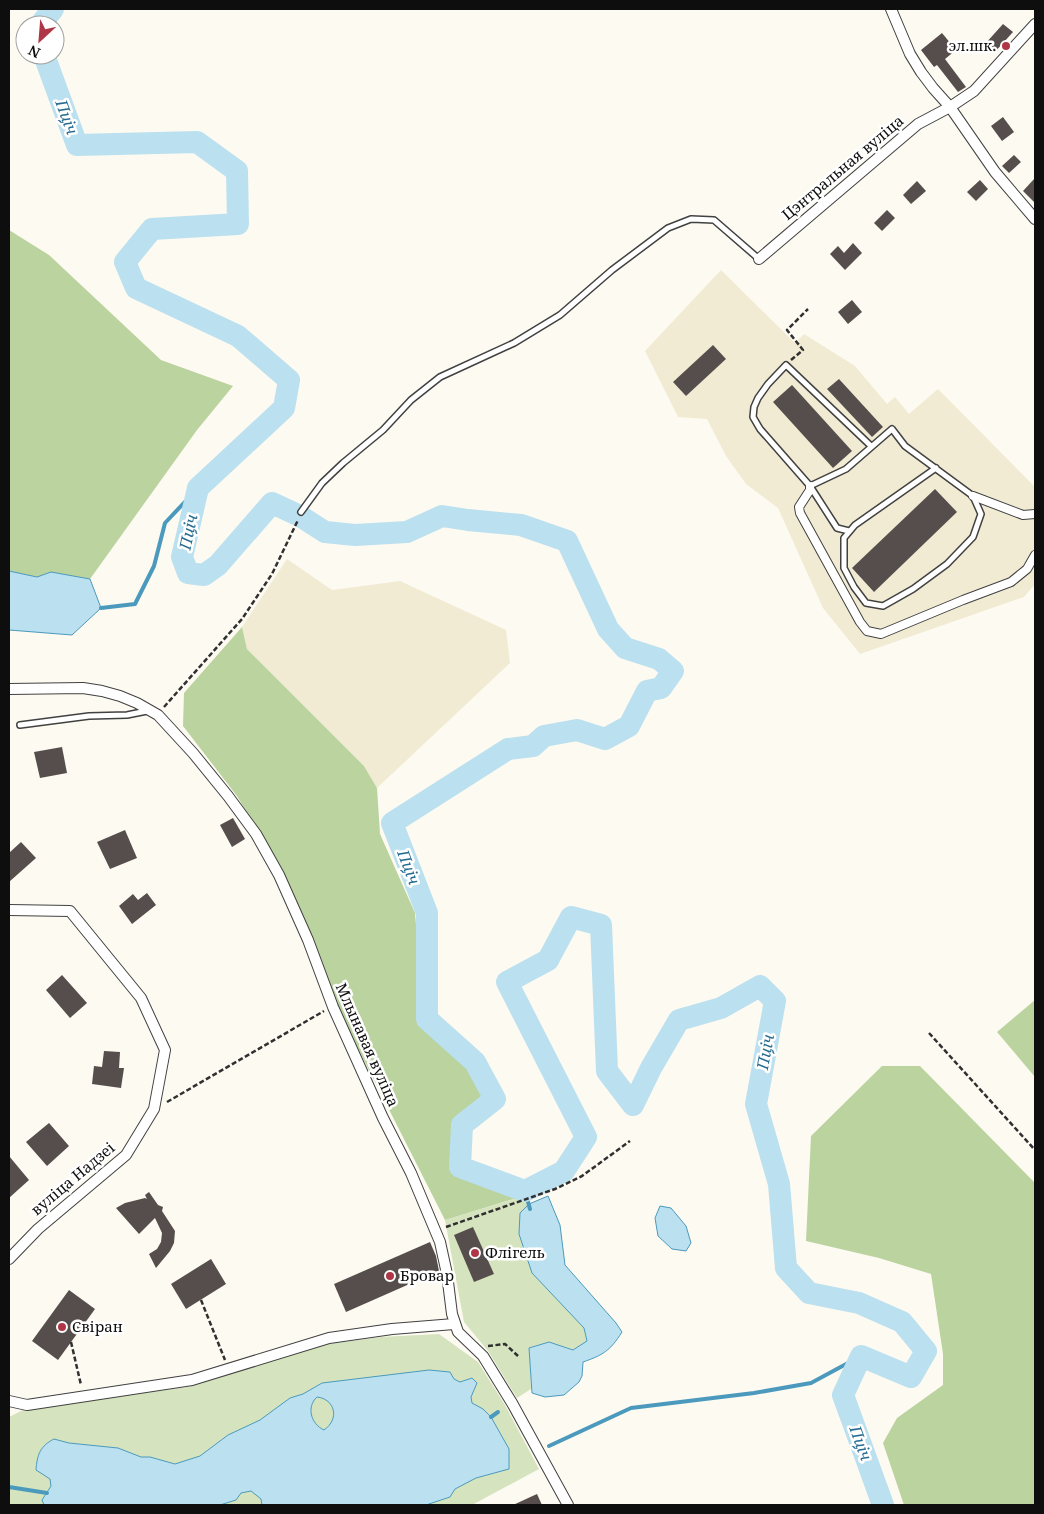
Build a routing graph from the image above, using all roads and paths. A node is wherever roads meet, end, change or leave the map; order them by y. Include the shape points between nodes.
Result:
1 (891, 9) edge
2 (1035, 24) edge
3 (950, 107) junction
4 (1035, 219) edge
5 (759, 259) joint
6 (808, 308) dead end
7 (797, 355) dead end
8 (871, 446) junction
9 (936, 468) junction
10 (810, 486) junction
11 (973, 496) junction
12 (301, 512) dead end
13 (1035, 514) edge
14 (298, 520) dead end
15 (849, 532) junction
16 (1035, 555) edge
17 (9, 689) edge
18 (154, 713) junction
19 (20, 725) dead end
20 (9, 910) edge
21 (332, 1006) junction
22 (929, 1034) dead end
23 (154, 1109) junction
24 (630, 1141) dead end
25 (1035, 1150) edge
26 (435, 1231) junction
27 (9, 1258) edge
28 (201, 1300) dead end
29 (454, 1324) junction
30 (71, 1342) dead end
31 (478, 1351) junction
32 (518, 1356) dead end
33 (228, 1368) junction
34 (84, 1396) junction
35 (9, 1401) edge
36 (568, 1505) edge

1 - 3 street via 910,54
2 - 3 street, Цэнтральная вуліца via 974,91
3 - 4 street via 995,172
3 - 5 street, Цэнтральная вуліца via 918,124
5 - 12 lane via 714,220 691,219 668,228 560,315 514,343 440,377 322,483
6 - 7 path via 787,330 803,350
8 - 9 lane via 892,429 905,446
8 - 10 lane via 846,469
8 - 10 lane via 786,366 758,398 753,417
9 - 11 lane
9 - 15 lane
10 - 15 lane via 837,528
10 - 16 street via 798,507 800,513 867,631 881,634 1011,582 1027,569
11 - 13 street via 1023,515
11 - 15 lane via 982,514 973,537 947,564 913,589 882,606 866,603 844,568 844,538
14 - 18 path via 272,574 242,619 167,703
17 - 18 street via 83,688 102,691
18 - 19 lane via 89,716
18 - 21 street, Млынавая вуліца via 193,753 256,834 279,875 308,940
20 - 23 street, вуліца Надзеі via 70,911 141,998 165,1050
21 - 23 path
21 - 26 street, Млынавая вуліца
22 - 25 path
23 - 27 street, вуліца Надзеі via 126,1155 38,1229
24 - 26 path via 582,1176 555,1189
26 - 29 street, Млынавая вуліца via 447,1274
28 - 33 path
29 - 31 street
29 - 33 street via 329,1338
30 - 34 path
31 - 32 path via 505,1344
31 - 36 street via 512,1403
33 - 34 street via 192,1380
34 - 35 street via 27,1405

